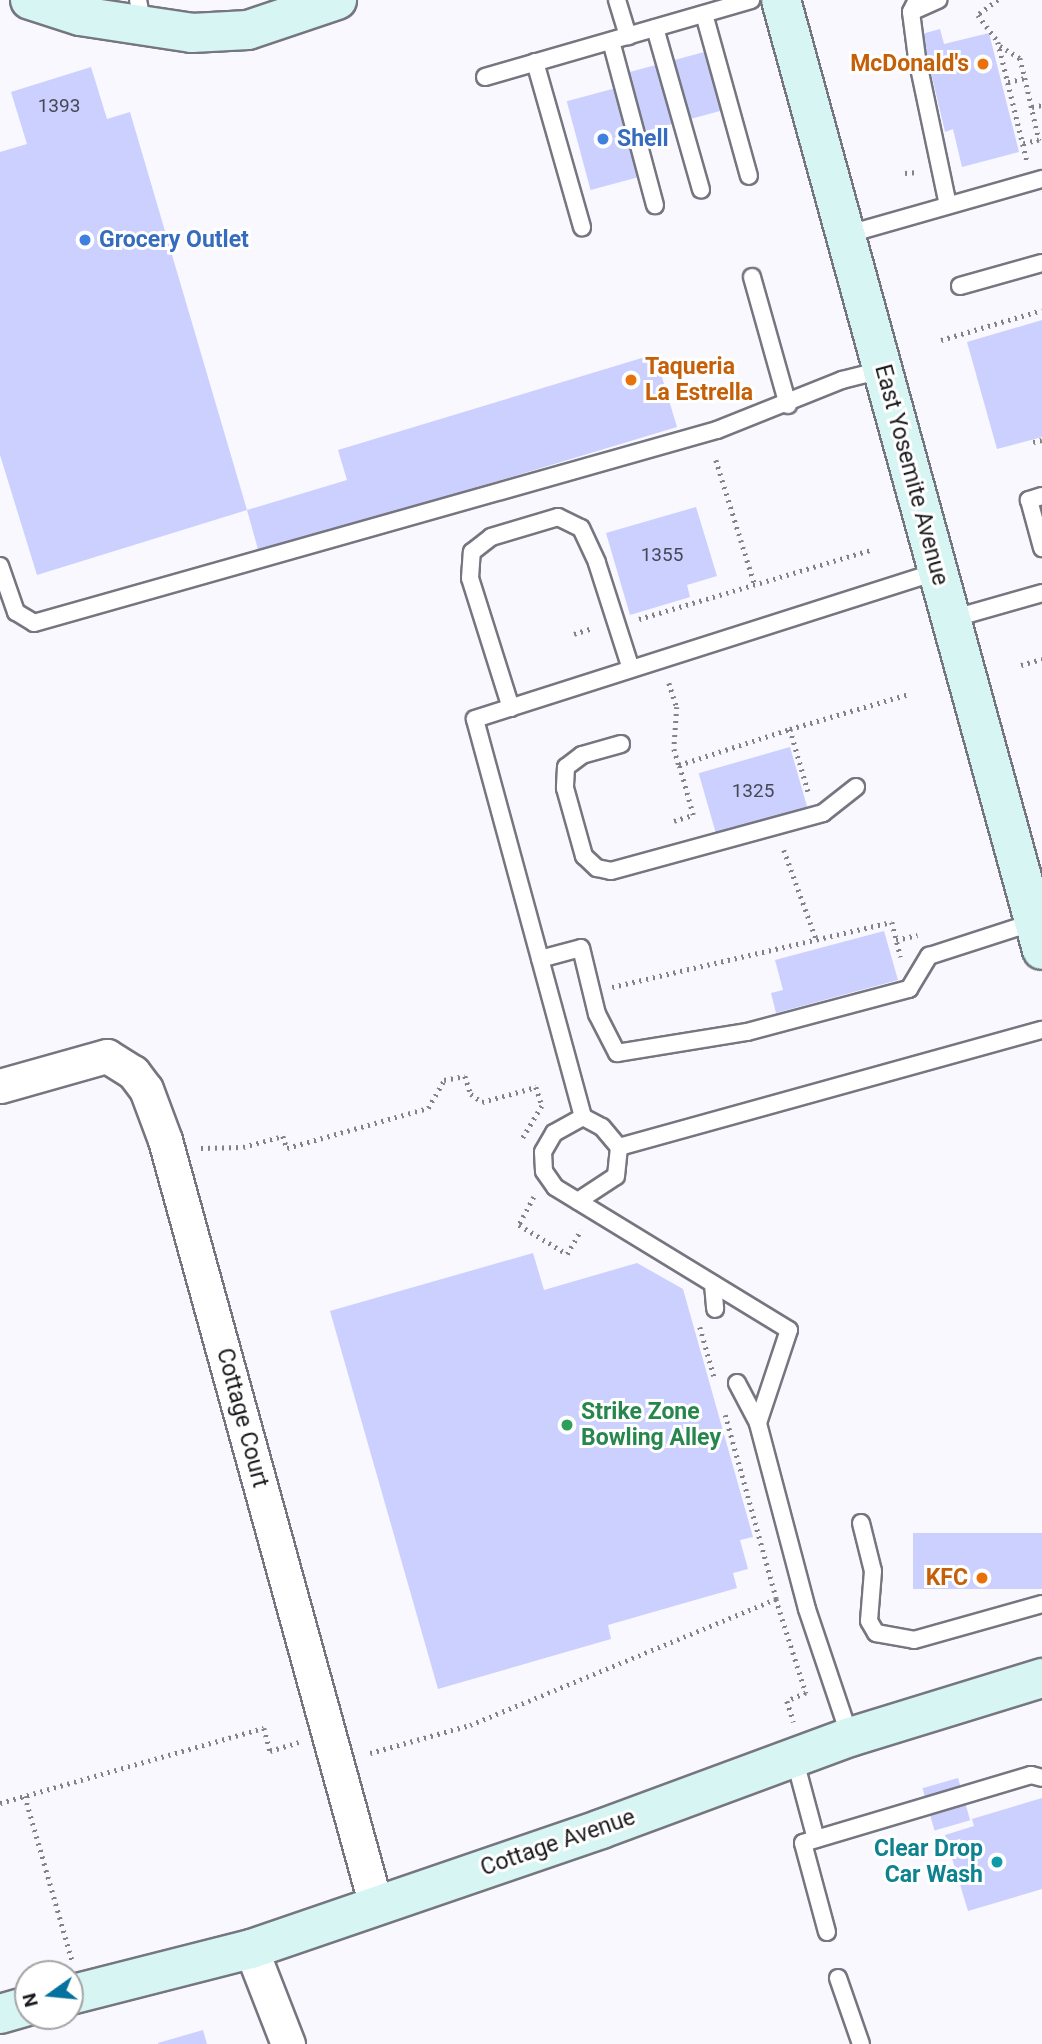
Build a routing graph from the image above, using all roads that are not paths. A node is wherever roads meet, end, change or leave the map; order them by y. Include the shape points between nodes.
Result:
1 (30, 0) edge
2 (337, 0) edge
3 (617, 0) edge
4 (751, 0) edge
5 (781, 0) edge
6 (939, 0) edge
7 (914, 6) edge
8 (141, 14) edge
9 (704, 14) junction
10 (655, 28) junction
11 (628, 36) junction
12 (611, 41) junction
13 (535, 62) junction
14 (485, 77) dead end
15 (749, 176) dead end
16 (1042, 178) edge
17 (701, 190) dead end
18 (655, 205) dead end
19 (948, 205) junction
20 (582, 227) dead end
21 (845, 235) junction
22 (1042, 263) edge
23 (752, 277) dead end
24 (960, 286) dead end
25 (881, 370) junction
26 (788, 405) junction
27 (1042, 496) edge
28 (1042, 548) edge
29 (0, 566) edge
30 (938, 571) junction
31 (1042, 593) edge
32 (951, 620) junction
33 (631, 669) junction
34 (510, 708) junction
35 (621, 744) dead end
36 (856, 788) dead end
37 (1038, 936) edge
38 (540, 959) junction
39 (1042, 1030) edge
40 (0, 1086) edge
41 (583, 1117) junction
42 (619, 1147) junction
43 (578, 1201) junction
44 (713, 1283) junction
45 (715, 1309) dead end
46 (737, 1383) dead end
47 (758, 1423) junction
48 (861, 1524) dead end
49 (1042, 1604) edge
50 (1042, 1678) edge
51 (850, 1737) junction
52 (794, 1740) junction
53 (1042, 1778) edge
54 (816, 1839) junction
55 (376, 1906) junction
56 (827, 1932) dead end
57 (251, 1949) junction
58 (838, 1978) dead end
59 (84, 1980) edge
60 (288, 2044) edge
61 (860, 2044) edge

1 - 8 street
2 - 8 street via 248,30 192,33
3 - 11 lane
4 - 9 lane
5 - 21 street, East Yosemite Avenue
6 - 7 lane
7 - 19 lane
9 - 10 lane
9 - 15 lane
10 - 11 lane
10 - 17 lane
11 - 12 lane
12 - 13 lane
12 - 18 lane
13 - 14 lane
13 - 20 lane
16 - 19 lane
19 - 21 lane
21 - 25 street, East Yosemite Avenue
22 - 24 lane
23 - 26 lane
25 - 26 lane via 842,380
25 - 30 street, East Yosemite Avenue
26 - 29 lane via 717,430 34,624 16,612
27 - 28 lane via 1029,500
30 - 32 street, East Yosemite Avenue
30 - 33 lane
31 - 32 lane
32 - 37 street, East Yosemite Avenue
33 - 34 lane
33 - 34 lane via 581,528 558,517 491,537 472,552 470,578
34 - 38 lane via 475,719
35 - 36 lane via 582,755 566,768 565,788 584,856 597,868 611,871 823,813
37 - 38 lane via 929,956 909,989 747,1032 617,1054 597,1014 581,948
38 - 41 lane
39 - 42 lane
40 - 55 street, Cottage Court via 107,1056 133,1072 146,1089 165,1140
41 - 42 lane via 602,1127
41 - 43 lane via 554,1133 543,1152 544,1171 555,1187
42 - 43 lane via 617,1177
43 - 44 lane
44 - 45 lane
44 - 47 lane via 789,1330
46 - 47 lane
47 - 51 lane via 807,1609
48 - 49 lane via 873,1571 869,1621 876,1633 914,1640
50 - 51 street, Cottage Avenue
51 - 52 street, Cottage Avenue
52 - 54 lane
52 - 55 street, Cottage Avenue
53 - 54 lane via 1031,1775
54 - 56 lane via 803,1843
55 - 57 street, Cottage Avenue
57 - 59 street, Cottage Avenue
57 - 60 street
58 - 61 lane

